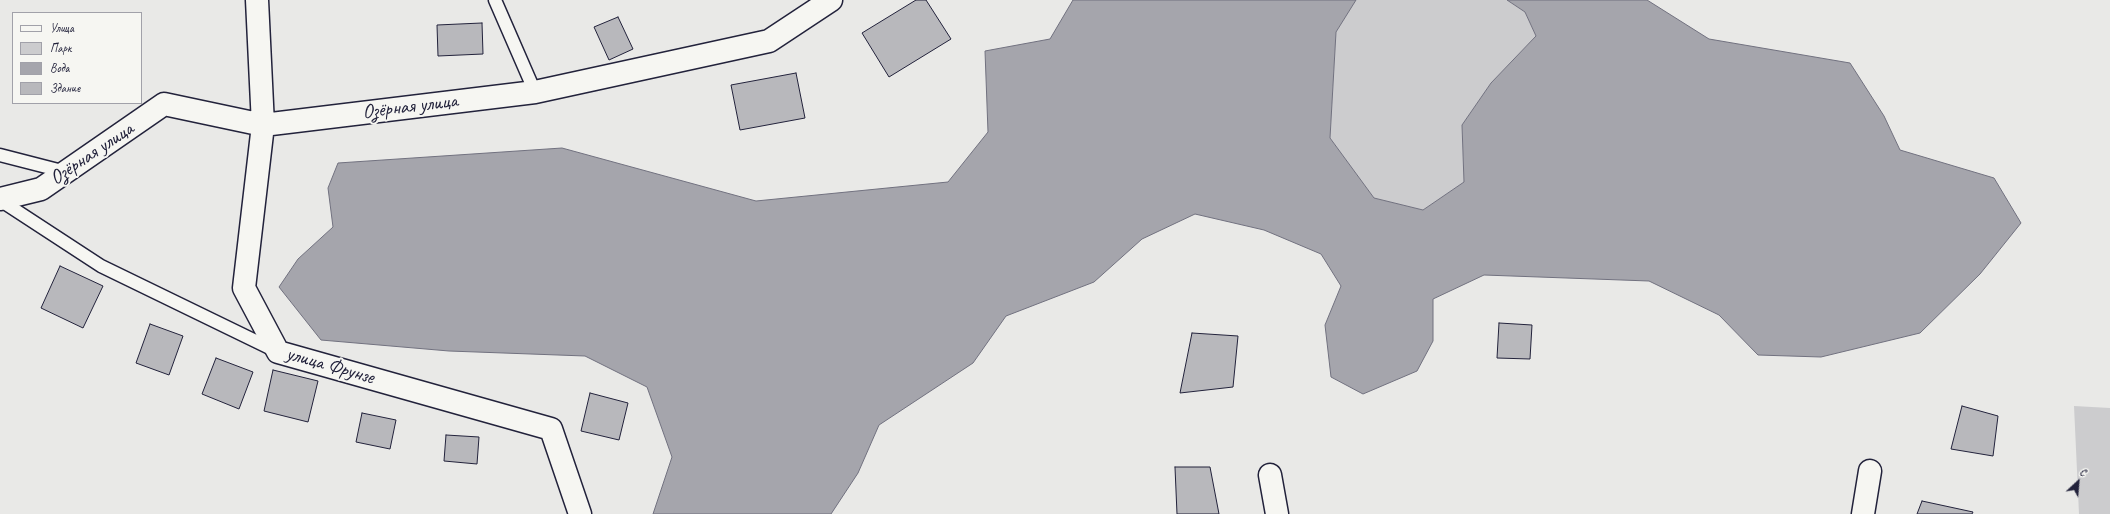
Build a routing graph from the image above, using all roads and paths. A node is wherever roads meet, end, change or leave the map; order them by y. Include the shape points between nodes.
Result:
1 (257, 0) edge
2 (495, 0) edge
3 (831, 0) edge
4 (535, 92) junction
5 (263, 125) junction
6 (0, 154) edge
7 (66, 172) junction
8 (0, 200) edge
9 (278, 352) junction
10 (1870, 470) dead end
11 (1270, 475) dead end
12 (580, 514) edge
13 (1277, 514) edge
14 (1863, 514) edge

1 - 5 street, улица Фрунзе
2 - 4 lane
3 - 4 street, Озёрная улица via 769,41
4 - 5 street, Озёрная улица
5 - 7 street, Озёрная улица via 164,104
5 - 9 street, улица Фрунзе via 244,288
6 - 7 lane
7 - 8 street, Озёрная улица via 41,189
8 - 9 lane via 101,266
9 - 12 street, улица Фрунзе via 551,429
10 - 14 street
11 - 13 street

